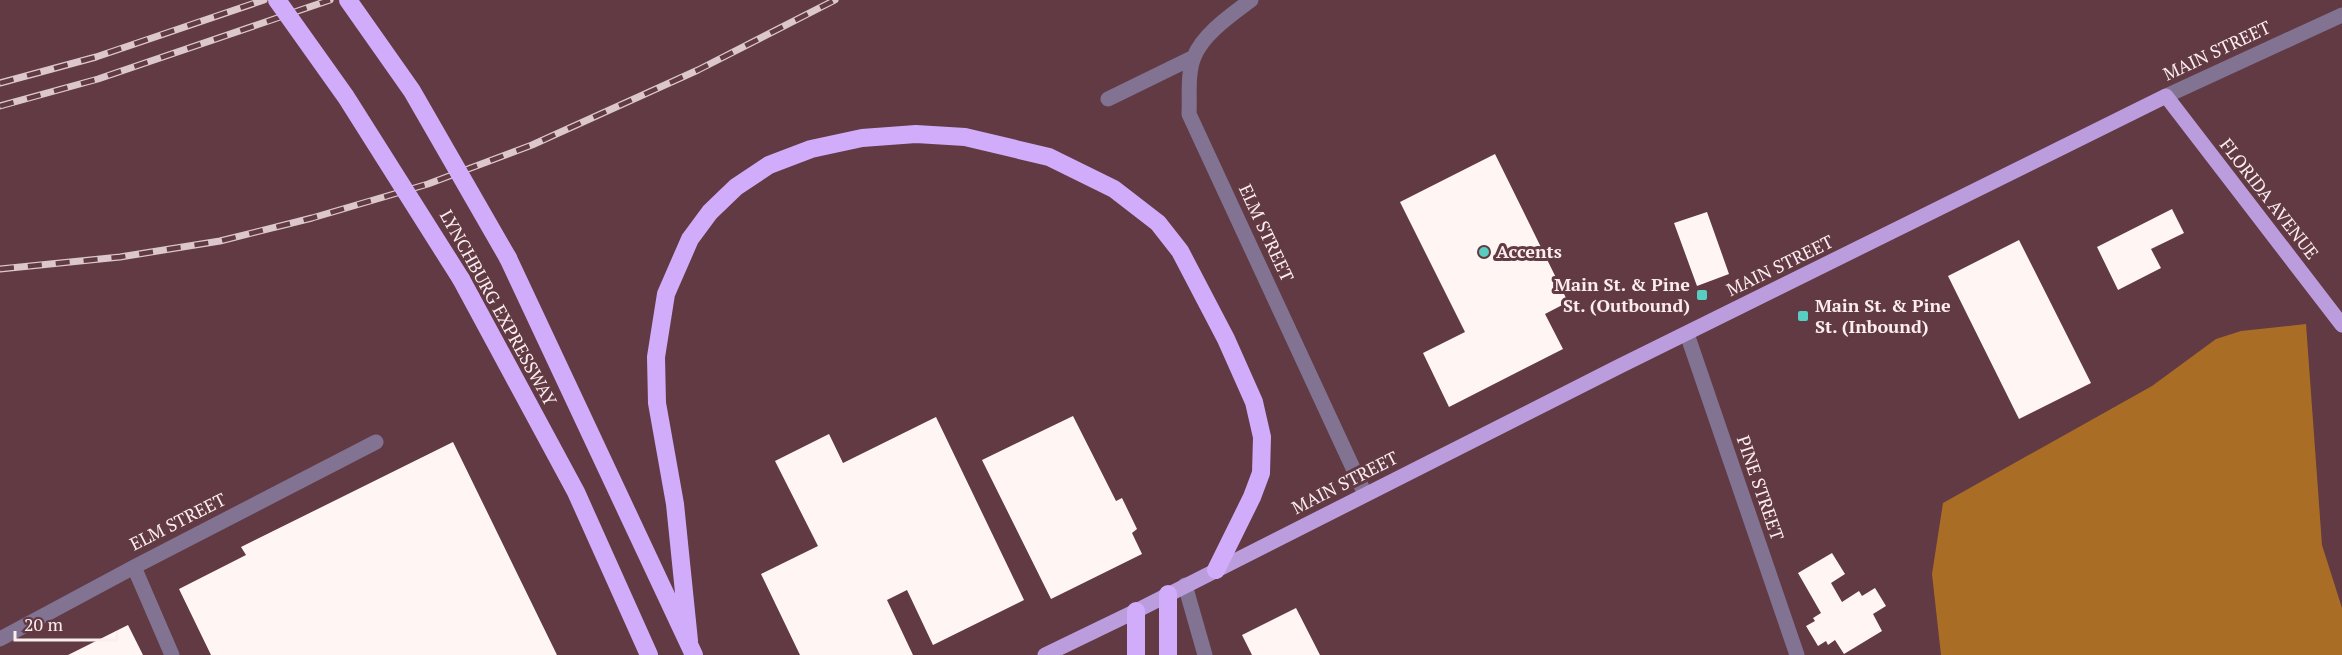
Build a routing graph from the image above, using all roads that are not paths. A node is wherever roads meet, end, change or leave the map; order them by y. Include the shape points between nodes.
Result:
1 (277, 0) edge
2 (348, 0) edge
3 (1251, 0) edge
4 (2342, 15) edge
5 (1194, 57) junction
6 (2166, 96) junction
7 (1108, 99) dead end
8 (2342, 325) edge
9 (1687, 334) junction
10 (376, 442) dead end
11 (1365, 494) junction
12 (134, 567) junction
13 (1216, 570) junction
14 (1185, 585) junction
15 (1168, 594) junction
16 (1136, 611) junction
17 (0, 639) edge
18 (692, 648) edge
19 (172, 655) edge
20 (648, 655) edge
21 (1045, 655) edge
22 (1136, 655) edge
23 (1168, 655) edge
24 (1205, 655) edge
25 (1797, 655) edge

1 - 20 highway, LYNCHBURG EXPRESSWAY, bridge via 346,97 461,279 576,492
2 - 18 highway, LYNCHBURG EXPRESSWAY, bridge via 412,90 508,258
3 - 5 street, ELM STREET via 1216,26
4 - 6 street, MAIN STREET
5 - 7 street
5 - 11 street, ELM STREET via 1189,114
6 - 8 main road, FLORIDA AVENUE
6 - 9 main road, MAIN STREET
9 - 11 main road, MAIN STREET
9 - 25 street, PINE STREET
10 - 12 street, ELM STREET
11 - 13 main road, MAIN STREET
12 - 17 street, ELM STREET
12 - 19 street
13 - 14 main road, MAIN STREET
13 - 18 highway via 1261,473 1262,437 1254,402 1226,339 1166,232 1114,189 1050,157 965,137 916,134 862,138 811,149 769,165 736,187 690,239 666,294 656,357 657,403 675,504
14 - 15 main road, MAIN STREET
14 - 24 street
15 - 16 main road, MAIN STREET
15 - 23 highway
16 - 21 main road, MAIN STREET
16 - 22 highway

